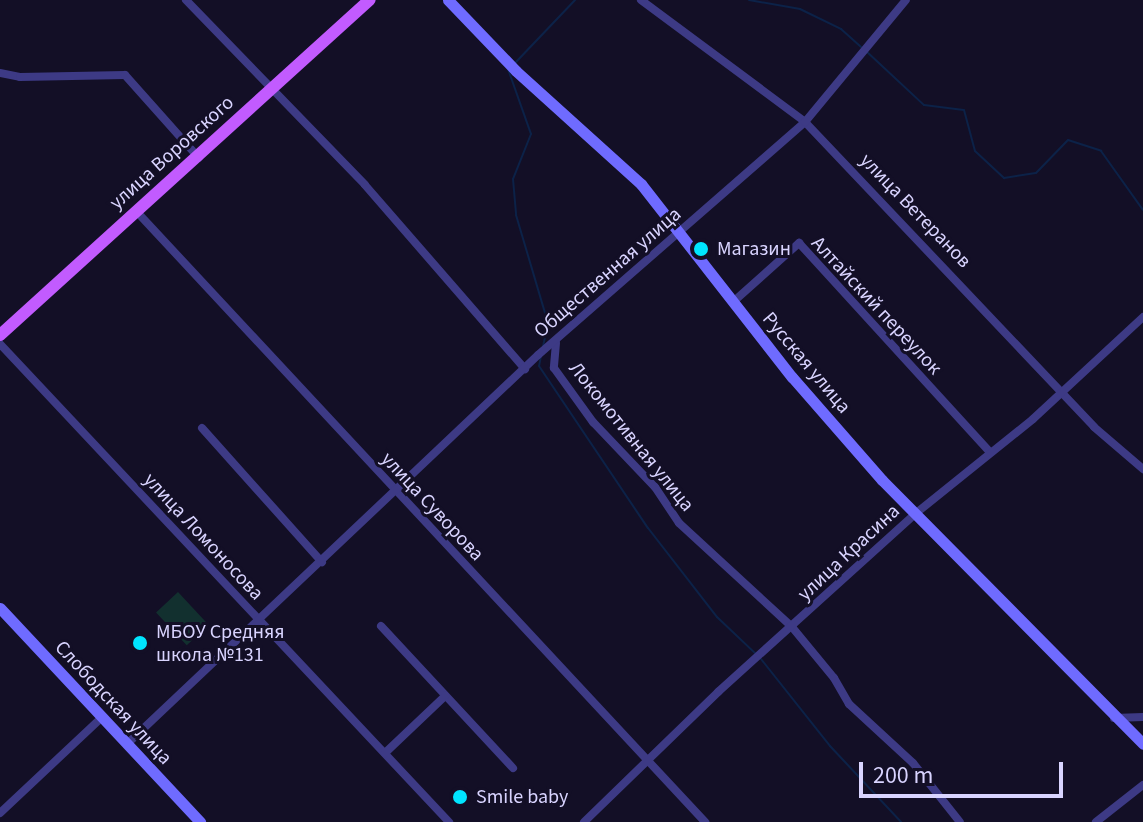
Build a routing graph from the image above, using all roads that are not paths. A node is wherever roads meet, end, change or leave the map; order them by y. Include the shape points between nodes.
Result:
1 (186, 0) edge
2 (370, 0) edge
3 (448, 0) edge
4 (641, 0) edge
5 (906, 0) edge
6 (0, 73) edge
7 (271, 90) junction
8 (805, 122) junction
9 (199, 158) junction
10 (137, 212) junction
11 (680, 231) junction
12 (733, 302) junction
13 (1143, 317) edge
14 (0, 335) edge
15 (556, 343) junction
16 (0, 344) edge
17 (525, 369) junction
18 (1059, 391) junction
19 (202, 428) dead end
20 (990, 452) junction
21 (1143, 469) edge
22 (397, 492) junction
23 (915, 514) junction
24 (322, 562) junction
25 (0, 608) edge
26 (258, 621) junction
27 (381, 626) dead end
28 (792, 627) junction
29 (445, 696) junction
30 (1143, 717) edge
31 (101, 718) junction
32 (1114, 718) junction
33 (127, 744) junction
34 (1143, 744) edge
35 (385, 753) junction
36 (648, 760) junction
37 (513, 768) dead end
38 (1143, 785) edge
39 (0, 813) edge
40 (200, 822) edge
41 (449, 822) edge
42 (584, 822) edge
43 (705, 822) edge
44 (960, 822) edge
45 (1096, 822) edge

1 - 7 street
2 - 7 main road, улица Воровского
3 - 11 street, Русская улица via 615,158
4 - 8 street, улица Ветеранов
5 - 8 street, Общественная улица
6 - 9 street via 125,75
7 - 9 main road, улица Воровского
7 - 17 street via 365,185
8 - 11 street, Общественная улица
8 - 18 street, улица Ветеранов
9 - 10 main road, улица Воровского
10 - 14 main road, улица Воровского
10 - 22 street, улица Суворова
11 - 12 street, Русская улица
11 - 15 street, Общественная улица
12 - 20 street, Алтайский переулок via 799,243
12 - 23 street, Русская улица
13 - 18 street, улица Красина
15 - 17 street, Общественная улица
15 - 28 street, Локомотивная улица via 554,368 593,422 655,487 679,523
16 - 26 street, улица Ломоносова
17 - 22 street, Общественная улица
18 - 20 street, улица Красина
18 - 21 street, улица Ветеранов
19 - 24 street
20 - 23 street, улица Красина
22 - 24 street, Общественная улица
22 - 36 street, улица Суворова
23 - 28 street, улица Красина
23 - 32 street, Русская улица
24 - 26 street, Общественная улица
25 - 31 street, Слободская улица
26 - 33 street, Общественная улица
26 - 35 street, улица Ломоносова
27 - 29 street
28 - 36 street, улица Красина
28 - 44 street, Локомотивная улица via 849,704 913,763
29 - 35 street
29 - 37 street
30 - 32 street
31 - 33 street, Слободская улица
31 - 39 street
32 - 34 street, Русская улица
33 - 40 street, Слободская улица
35 - 41 street, улица Ломоносова
36 - 42 street, улица Красина
36 - 43 street, улица Суворова
38 - 45 street

